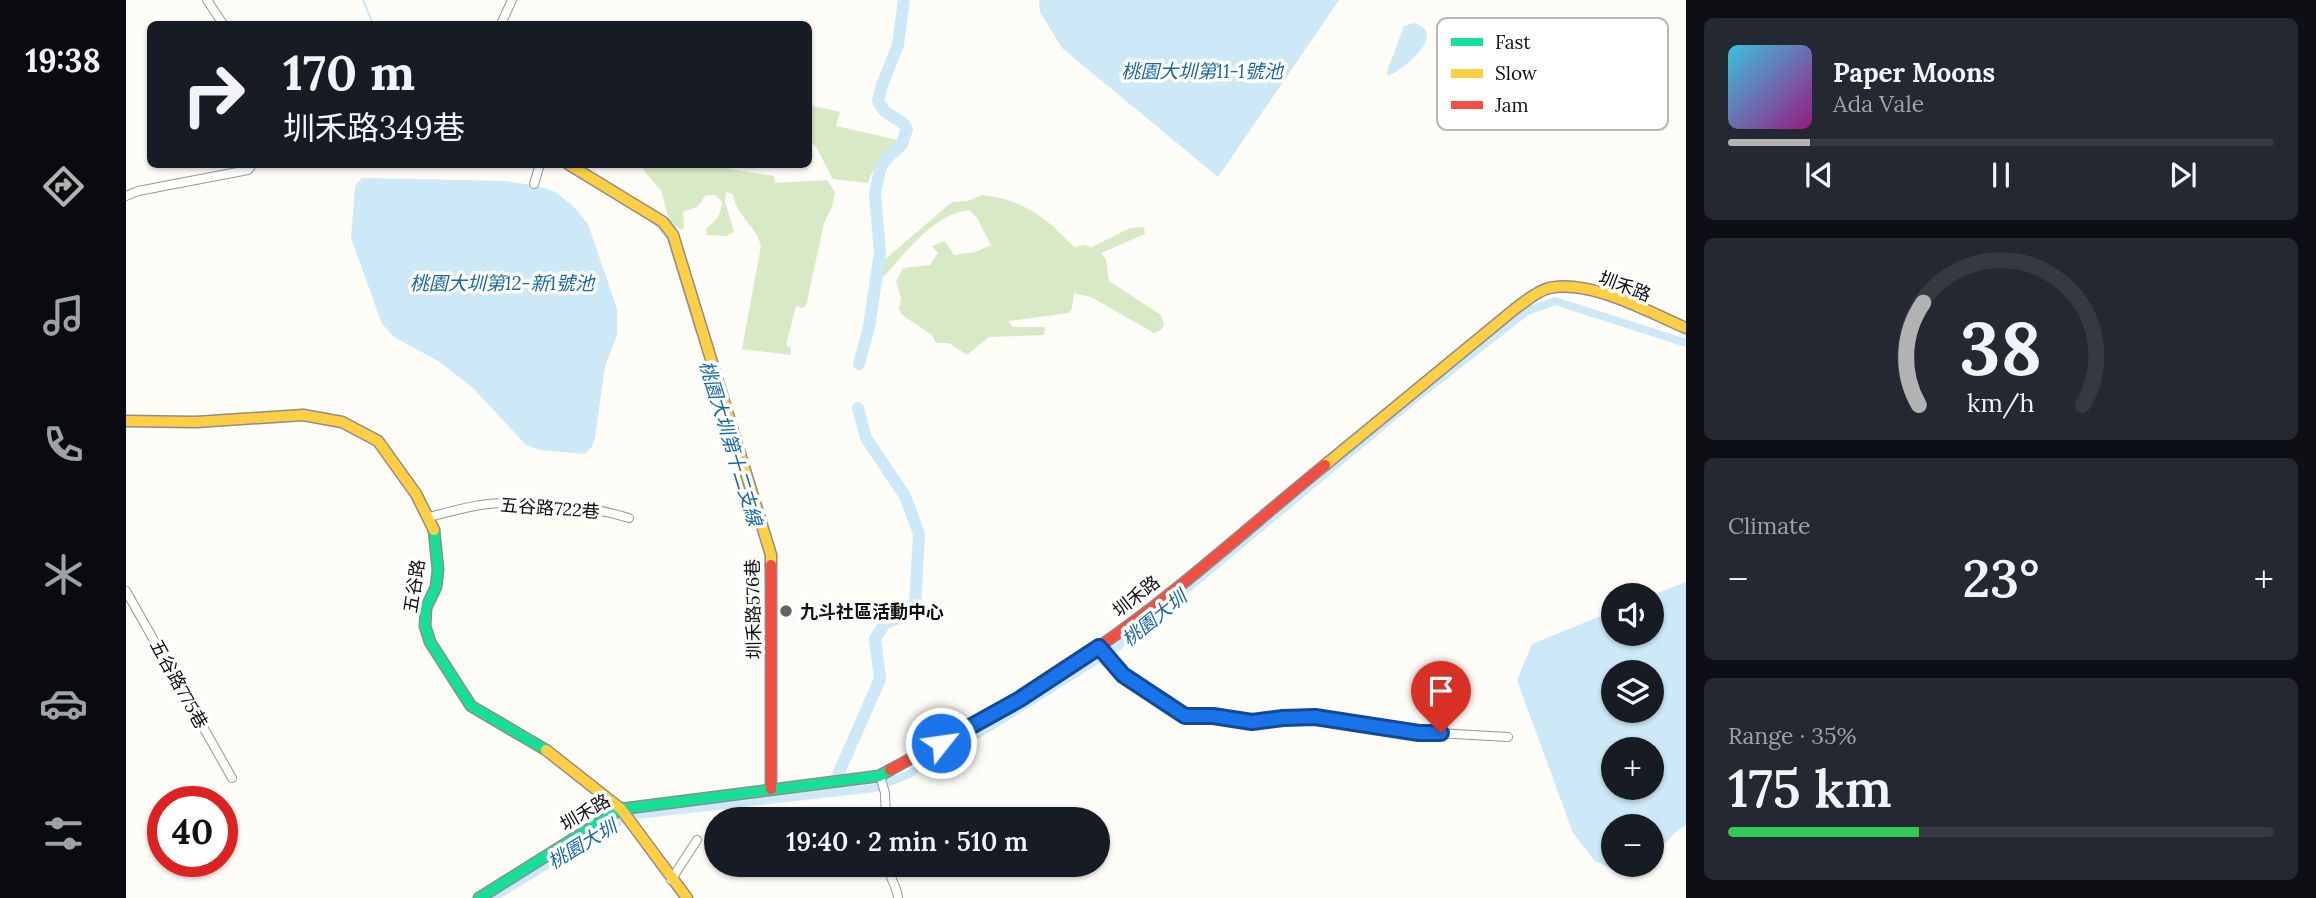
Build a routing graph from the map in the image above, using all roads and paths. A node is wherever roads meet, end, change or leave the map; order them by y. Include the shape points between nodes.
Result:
1 (206, 0) edge
2 (512, 0) edge
3 (221, 21) edge
4 (502, 21) edge
5 (250, 168) edge
6 (539, 168) edge
7 (575, 168) edge
8 (534, 184) dead end
9 (126, 196) edge
10 (1686, 328) edge
11 (126, 421) edge
12 (429, 517) junction
13 (629, 519) dead end
14 (126, 591) edge
15 (1100, 649) junction
16 (1508, 737) dead end
17 (232, 778) dead end
18 (881, 782) junction
19 (771, 789) junction
20 (884, 807) edge
21 (626, 817) junction
22 (698, 840) dead end
23 (891, 877) edge
24 (671, 880) junction
25 (479, 898) edge
26 (687, 898) edge
27 (898, 898) edge

1 - 3 street
2 - 4 street
5 - 9 street
6 - 8 street
7 - 19 street, 圳禾路576巷 via 663,222 673,235 771,555
10 - 15 street, 圳禾路 via 1593,291 1572,286 1547,288 1516,308
11 - 12 street, 五谷路 via 303,415 342,422 384,447
12 - 13 street, 五谷路722巷 via 502,503 603,510
12 - 21 street, 五谷路 via 436,536 438,570 425,626 458,688 471,706 548,751
14 - 17 street, 五谷路775巷
15 - 16 street via 1123,675 1185,716 1252,722 1315,717 1419,733
15 - 18 street, 圳禾路
18 - 19 street, 圳禾路
18 - 20 street
19 - 21 street, 圳禾路
21 - 24 street, 五谷路
21 - 25 street, 圳禾路
22 - 24 street
23 - 27 street
24 - 26 street, 五谷路

